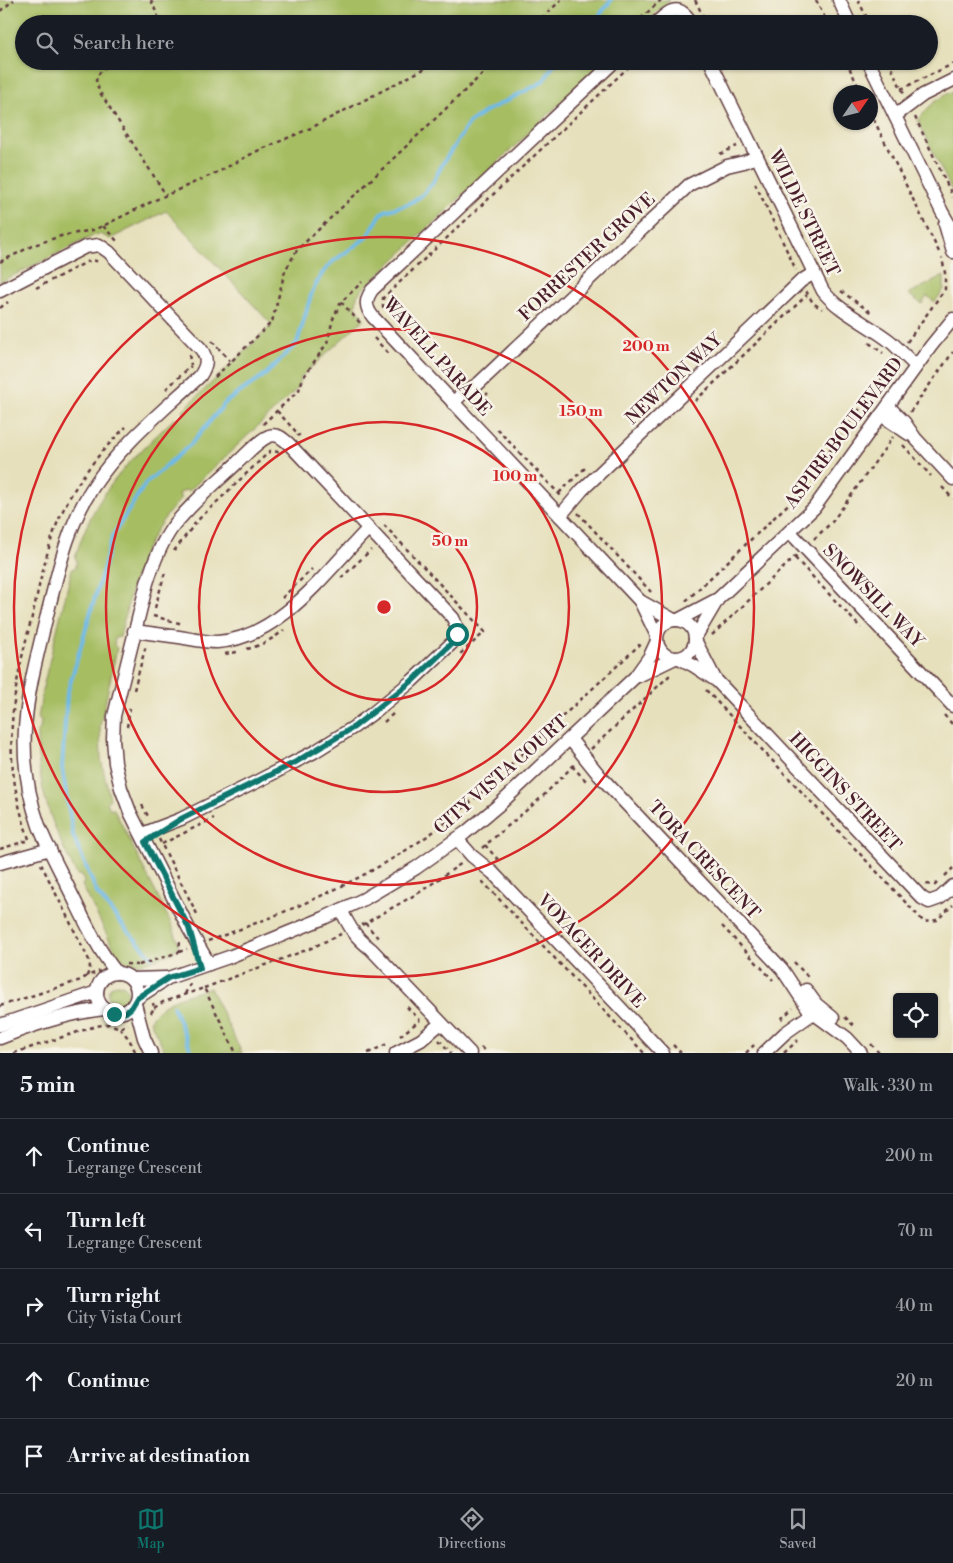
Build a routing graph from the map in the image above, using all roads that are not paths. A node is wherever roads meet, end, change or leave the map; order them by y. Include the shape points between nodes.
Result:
1 (839, 0) edge
2 (665, 15) edge
3 (684, 15) edge
4 (846, 15) edge
5 (605, 70) edge
6 (714, 70) edge
7 (872, 70) edge
8 (953, 80) edge
9 (906, 98) junction
10 (889, 104) junction
11 (895, 116) junction
12 (755, 153) junction
13 (942, 212) junction
14 (953, 231) edge
15 (949, 254) edge
16 (816, 278) junction
17 (0, 291) edge
18 (953, 309) edge
19 (951, 321) edge
20 (919, 362) junction
21 (456, 406) junction
22 (885, 410) junction
23 (953, 479) edge
24 (558, 513) junction
25 (372, 531) junction
26 (790, 532) junction
27 (718, 599) junction
28 (640, 600) junction
29 (676, 620) junction
30 (136, 626) junction
31 (180, 637) junction
32 (657, 638) junction
33 (695, 639) junction
34 (677, 658) junction
35 (655, 661) junction
36 (717, 681) junction
37 (953, 706) edge
38 (567, 742) junction
39 (461, 836) junction
40 (143, 838) junction
41 (47, 845) junction
42 (0, 863) edge
43 (953, 886) edge
44 (345, 908) junction
45 (96, 943) junction
46 (205, 966) junction
47 (118, 973) junction
48 (168, 978) junction
49 (102, 979) junction
50 (132, 980) junction
51 (97, 992) junction
52 (136, 1001) junction
53 (811, 1008) junction
54 (104, 1009) junction
55 (119, 1014) junction
56 (438, 1020) junction
57 (0, 1025) edge
58 (0, 1038) edge
59 (144, 1038) junction
60 (400, 1051) edge
61 (152, 1053) edge
62 (470, 1053) edge
63 (664, 1053) edge
64 (764, 1053) edge
65 (861, 1053) edge

1 - 4 street
2 - 3 street via 674,10
5 - 21 street, WAVELL PARADE via 367,297 366,304 373,317
6 - 12 street, WILDE STREET
7 - 10 street
8 - 9 street via 923,95
9 - 10 street
9 - 11 street
10 - 11 street
11 - 13 street
12 - 16 street, WILDE STREET
12 - 21 street, FORRESTER GROVE via 741,155 685,189 478,384 463,393
13 - 14 street
13 - 15 street
16 - 20 street, WILDE STREET via 830,298
16 - 24 street, NEWTON WAY via 801,281 582,490 565,500
17 - 41 street via 85,248 99,245 196,343 206,360 200,376 126,447 93,486 65,545 24,720 27,778 33,807
18 - 19 street, ASPIRE BOULEVARD
19 - 20 street, ASPIRE BOULEVARD
20 - 22 street, ASPIRE BOULEVARD
21 - 24 street, WAVELL PARADE
22 - 23 street
22 - 26 street, ASPIRE BOULEVARD via 814,508
24 - 28 street, WAVELL PARADE
25 - 30 street via 289,444 277,436 270,436 181,518 164,541 147,583
25 - 31 street via 365,543 342,559 262,630 218,642
25 - 40 street via 453,618 458,630 455,639 412,681 354,727 294,763
26 - 27 street, ASPIRE BOULEVARD
26 - 37 street, SNOWSILL WAY
27 - 29 street, ASPIRE BOULEVARD
27 - 33 street, ASPIRE BOULEVARD
28 - 29 street, WAVELL PARADE
28 - 32 street, WAVELL PARADE
29 - 32 street via 663,625
29 - 33 street via 690,626
30 - 31 street
30 - 31 street via 148,633
30 - 40 street via 116,709 113,739 120,788
32 - 34 street via 661,651
32 - 35 street
33 - 34 street via 688,654
33 - 36 street, HIGGINS STREET
34 - 35 street
34 - 36 street, HIGGINS STREET
35 - 38 street, CITY VISTA COURT
36 - 43 street, HIGGINS STREET via 917,894 932,902
38 - 39 street, CITY VISTA COURT
38 - 53 street, TORA CRESCENT via 579,760 599,775 782,969 800,981
39 - 44 street, CITY VISTA COURT via 416,868
39 - 63 street, VOYAGER DRIVE
40 - 46 street via 184,932 196,945
41 - 42 street
41 - 45 street
44 - 46 street, CITY VISTA COURT
44 - 56 street via 354,928 371,949
45 - 47 street
45 - 49 street
46 - 48 street
47 - 49 street
47 - 50 street
48 - 50 street
48 - 52 street
49 - 51 street
50 - 52 street via 136,985
51 - 54 street
51 - 57 street
52 - 55 street via 126,1012
52 - 59 street
53 - 64 street via 799,1014
53 - 65 street, TORA CRESCENT via 838,1022
54 - 55 street
54 - 58 street via 66,1016
55 - 59 street via 125,1025
56 - 60 street
56 - 62 street
59 - 61 street

